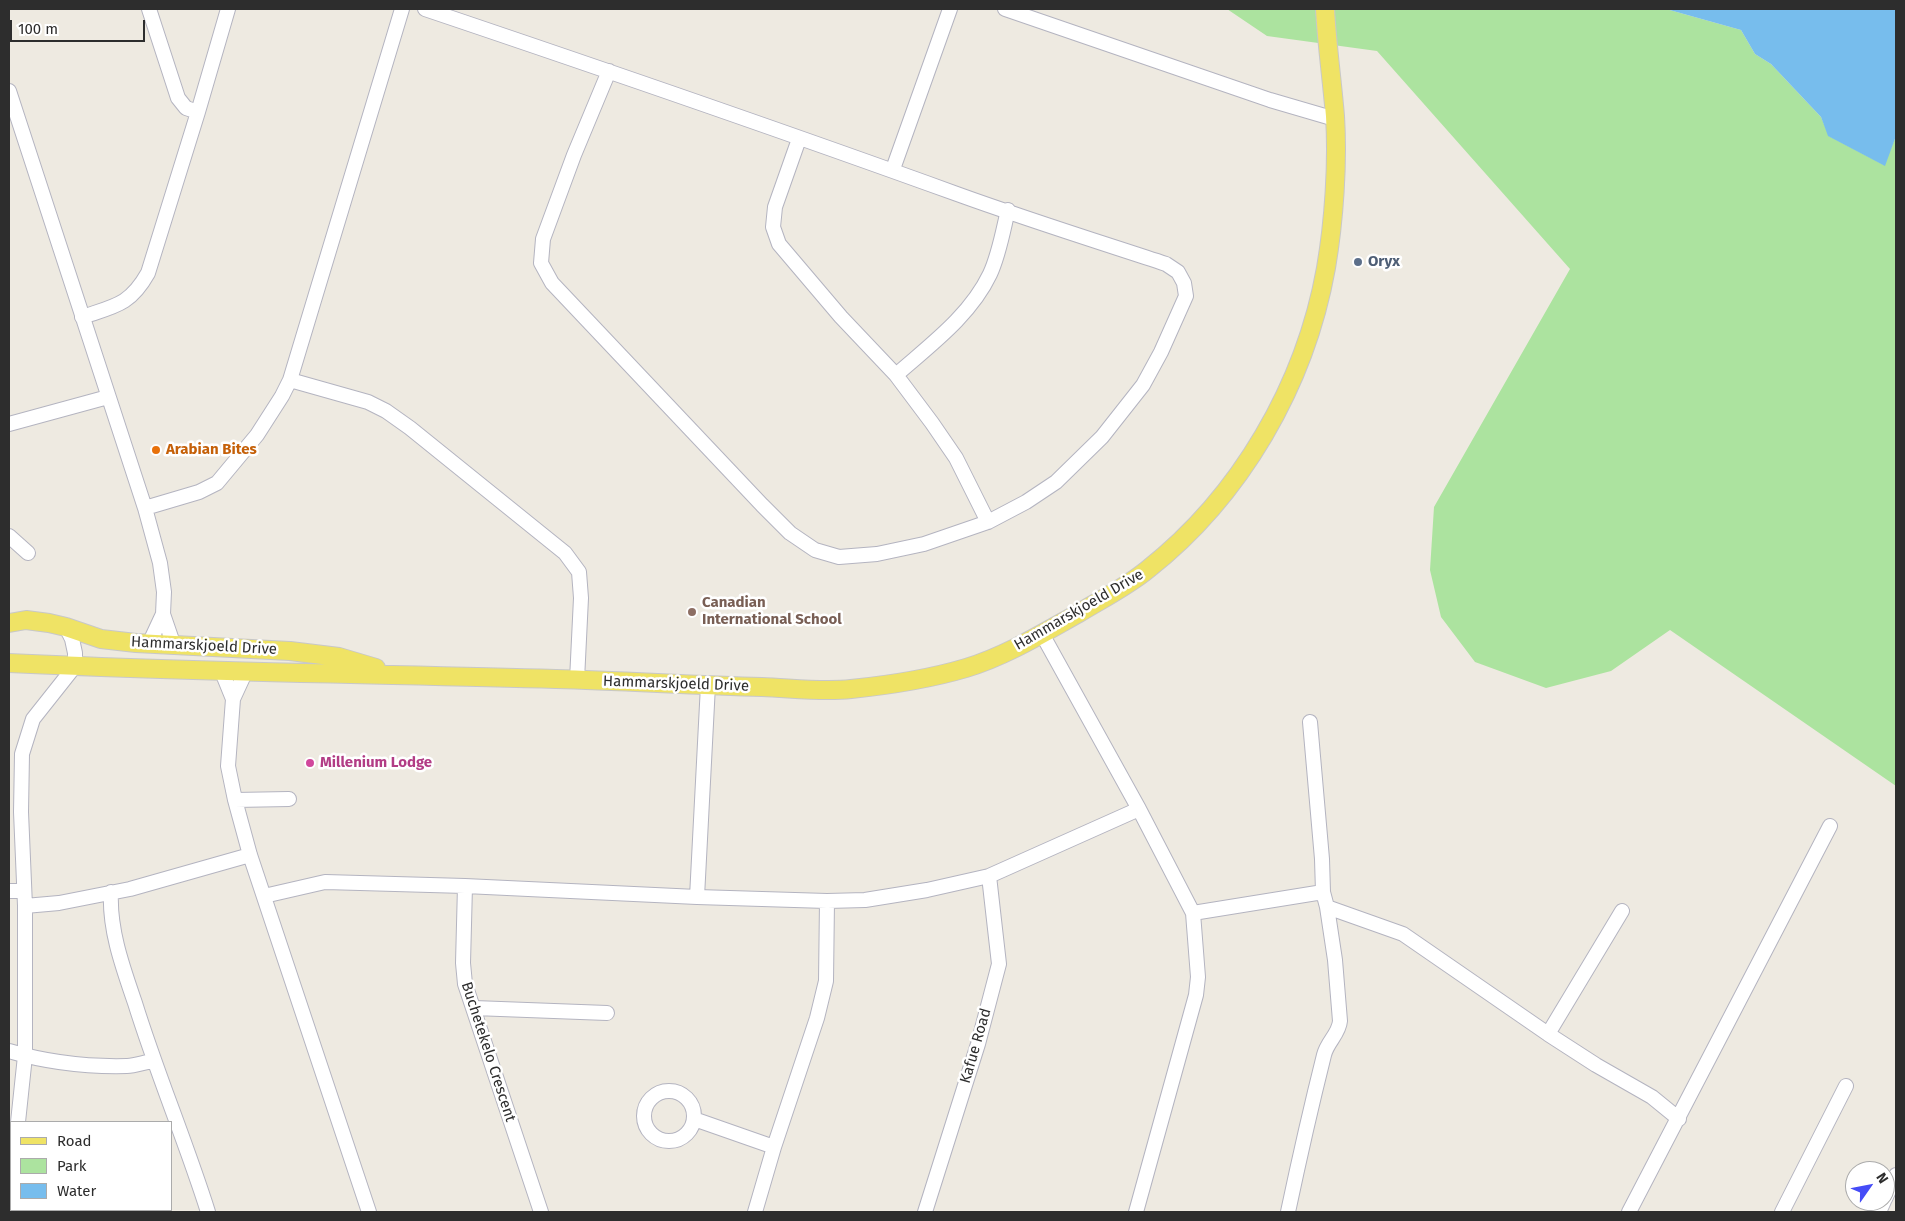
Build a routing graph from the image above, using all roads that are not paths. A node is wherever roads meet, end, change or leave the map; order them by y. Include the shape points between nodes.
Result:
1 (149, 9) edge
2 (228, 9) edge
3 (402, 9) edge
4 (425, 9) edge
5 (950, 9) edge
6 (1005, 9) edge
7 (1325, 9) edge
8 (609, 71) junction
9 (9, 91) edge
10 (198, 112) junction
11 (1335, 119) junction
12 (799, 139) junction
13 (892, 169) junction
14 (1008, 210) junction
15 (82, 317) junction
16 (896, 375) junction
17 (290, 380) junction
18 (108, 397) junction
19 (9, 424) edge
20 (145, 508) junction
21 (988, 522) junction
22 (9, 536) edge
23 (28, 553) dead end
24 (163, 614) junction
25 (9, 623) edge
26 (66, 627) junction
27 (1042, 634) junction
28 (149, 644) junction
29 (174, 646) junction
30 (273, 650) junction
31 (9, 663) edge
32 (74, 666) junction
33 (222, 672) junction
34 (245, 673) junction
35 (274, 673) junction
36 (399, 675) junction
37 (577, 680) junction
38 (708, 685) junction
39 (232, 699) junction
40 (1310, 722) dead end
41 (235, 800) junction
42 (290, 800) dead end
43 (1139, 809) junction
44 (1830, 826) dead end
45 (250, 855) junction
46 (989, 876) junction
47 (465, 886) junction
48 (9, 891) edge
49 (24, 891) junction
50 (111, 892) junction
51 (1323, 892) junction
52 (264, 896) junction
53 (697, 898) junction
54 (828, 901) junction
55 (25, 906) junction
56 (1327, 907) junction
57 (1622, 910) dead end
58 (1193, 913) junction
59 (474, 1008) junction
60 (607, 1013) dead end
61 (1548, 1034) junction
62 (9, 1051) edge
63 (25, 1056) junction
64 (153, 1061) junction
65 (1846, 1086) dead end
66 (694, 1119) dead end
67 (1679, 1119) junction
68 (18, 1121) edge
69 (774, 1147) junction
70 (208, 1212) edge
71 (369, 1212) edge
72 (541, 1212) edge
73 (755, 1212) edge
74 (925, 1212) edge
75 (1136, 1212) edge
76 (1288, 1212) edge
77 (1629, 1212) edge
78 (1782, 1212) edge

1 - 10 street via 178,98 186,108
2 - 10 street
3 - 17 street
4 - 8 street
5 - 13 street
6 - 11 street via 1270,100
7 - 11 main road, Hammarskjoeld Drive
8 - 12 street
8 - 21 street via 543,239 541,263 552,283 790,533 815,550 839,556 877,554 924,544
9 - 15 street
10 - 15 street via 145,278 135,294 121,303
11 - 27 main road, Hammarskjoeld Drive via 1332,226 1326,270 1311,330 1291,384 1258,445 1201,521 1178,544 1145,572
12 - 13 street
12 - 16 street via 775,207 772,227 779,244
13 - 14 street
14 - 16 street via 992,272 978,297
14 - 21 street via 1166,264 1178,272 1186,296 1143,385 1102,437 1056,482
15 - 18 street
16 - 21 street via 956,458
17 - 20 street via 257,435 217,483 199,492
17 - 37 street via 368,402 386,411 565,554 579,572
18 - 19 street
18 - 20 street
20 - 24 street via 160,563
22 - 23 street
24 - 28 street
24 - 29 street
25 - 26 main road, Hammarskjoeld Drive via 26,620
26 - 28 main road, Hammarskjoeld Drive via 102,639
26 - 32 street via 75,653
27 - 38 main road, Hammarskjoeld Drive via 968,667 918,679 847,689
27 - 43 street
28 - 29 main road, Hammarskjoeld Drive
29 - 30 main road, Hammarskjoeld Drive
30 - 35 main road via 278,662
30 - 36 main road, Hammarskjoeld Drive via 339,658
31 - 32 main road, Hammarskjoeld Drive
32 - 33 main road, Hammarskjoeld Drive
32 - 49 street via 32,719 22,754
33 - 34 main road, Hammarskjoeld Drive
33 - 39 street
34 - 35 main road, Hammarskjoeld Drive
34 - 39 street
35 - 36 main road, Hammarskjoeld Drive
36 - 37 main road, Hammarskjoeld Drive
37 - 38 main road, Hammarskjoeld Drive
38 - 53 street
39 - 41 street via 228,766
40 - 51 street
41 - 42 street
41 - 45 street
43 - 46 street
43 - 58 street
44 - 67 street
45 - 50 street
45 - 52 street
46 - 54 street via 865,900
46 - 74 street, Kafue Road via 1000,964
47 - 52 street via 325,882
47 - 53 street
47 - 59 street, Buchetekelo Crescent via 463,963 465,984
48 - 49 street
49 - 55 street
50 - 55 street via 59,903
50 - 64 street via 114,931
51 - 56 street
51 - 58 street
52 - 71 street
53 - 54 street
54 - 69 street via 826,981
55 - 63 street
56 - 61 street via 1403,934
56 - 76 street via 1335,960 1339,1030 1325,1051
57 - 61 street
58 - 75 street via 1198,977 1196,995
59 - 60 street
59 - 72 street, Buchetekelo Crescent
61 - 67 street via 1652,1098
62 - 63 street
63 - 64 street via 54,1062 121,1066
63 - 68 street
64 - 70 street
65 - 78 street
66 - 69 street
67 - 77 street
69 - 73 street

